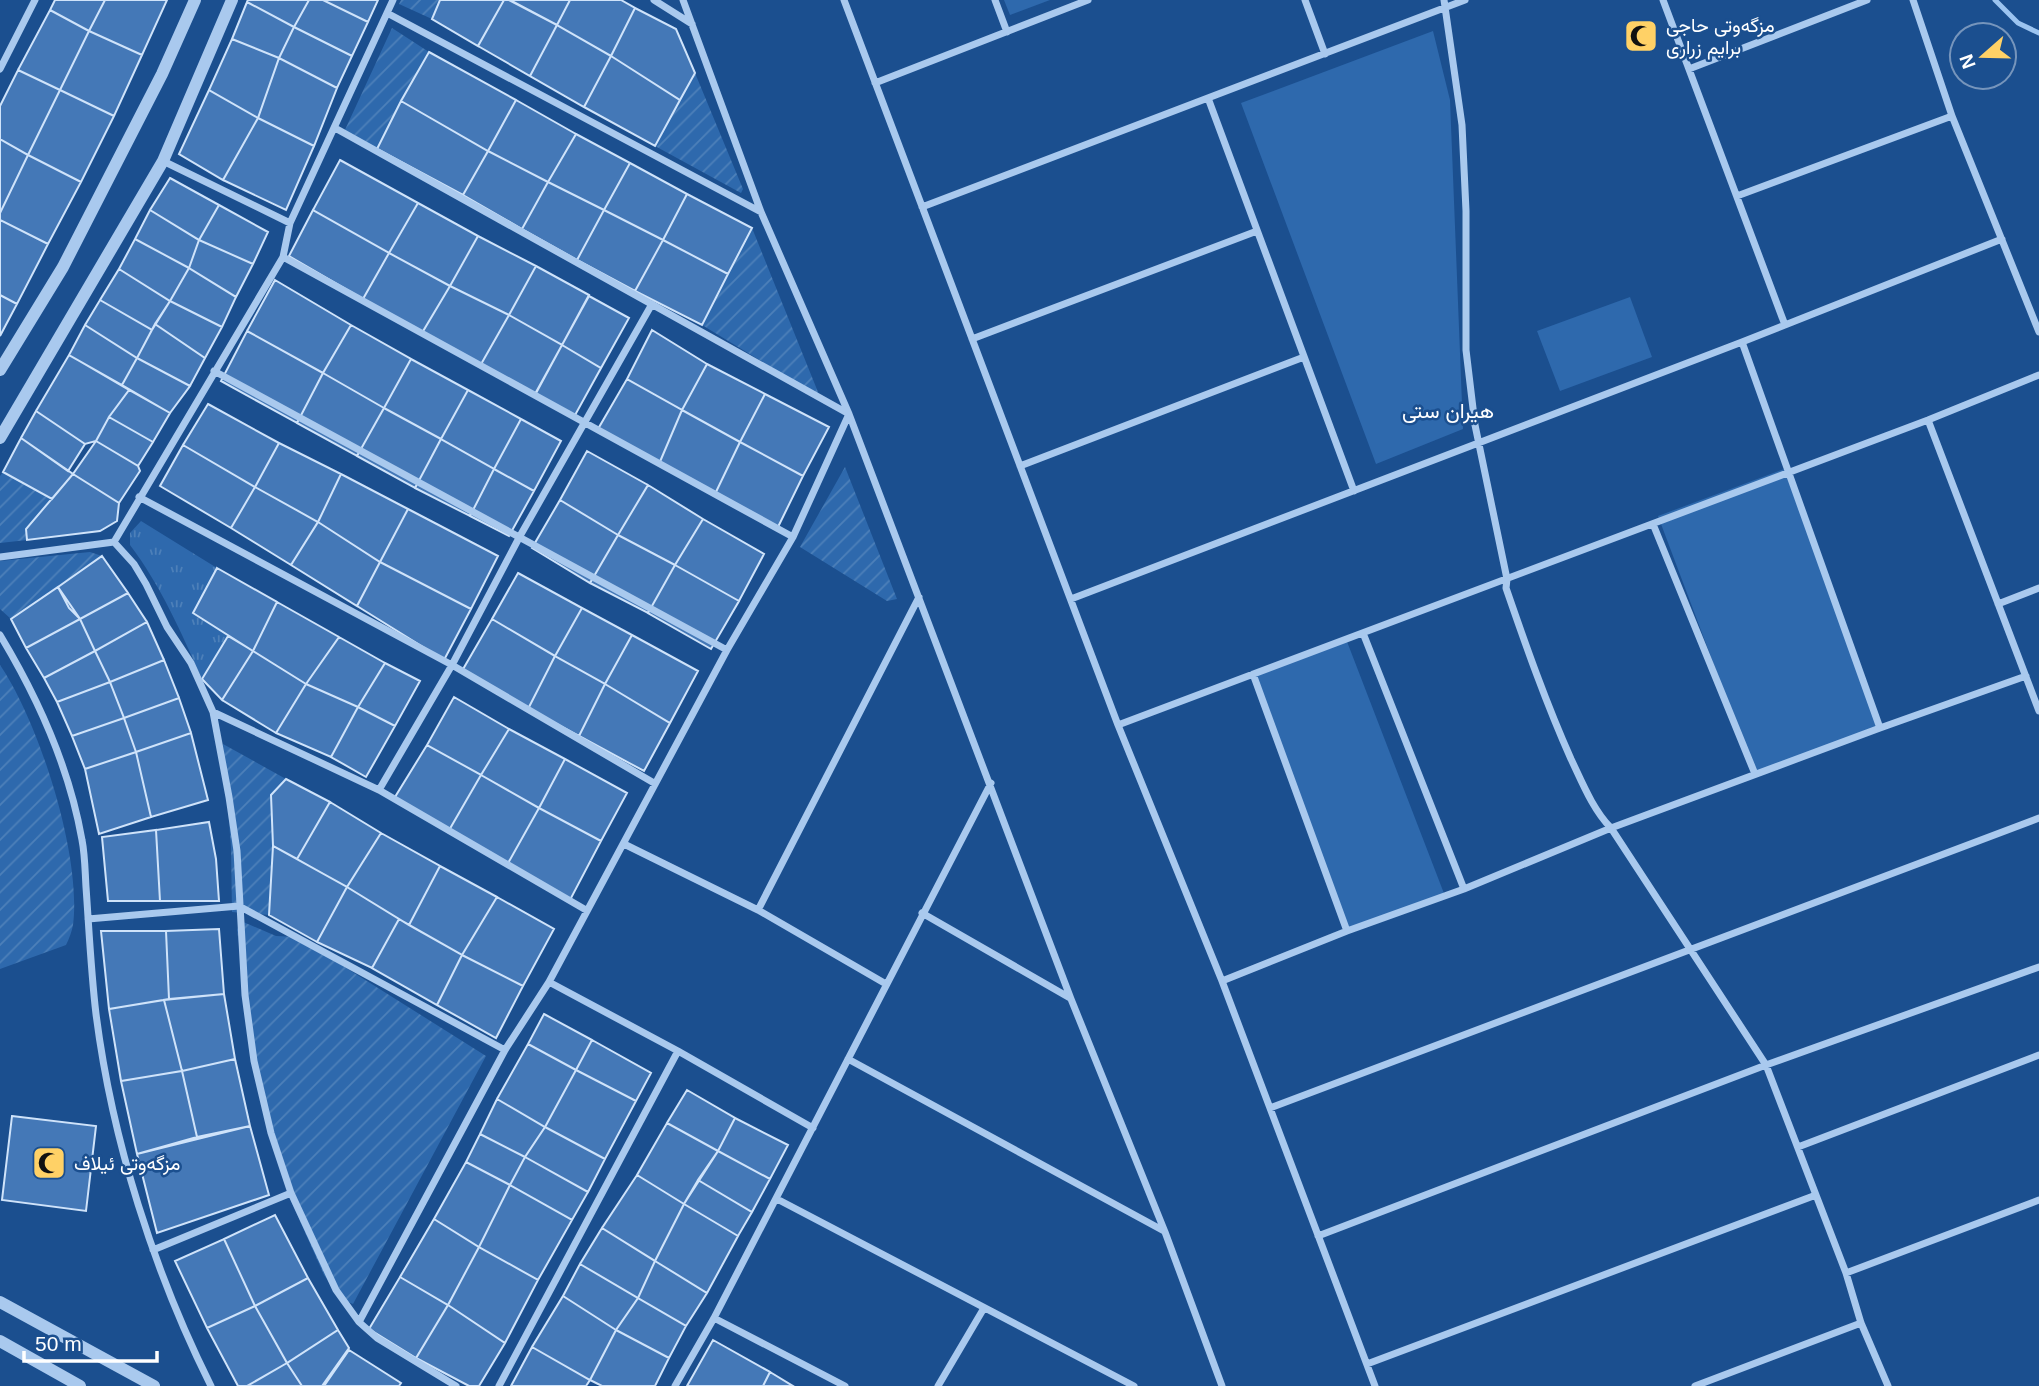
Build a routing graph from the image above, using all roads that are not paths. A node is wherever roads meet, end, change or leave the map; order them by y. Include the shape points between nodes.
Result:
1 (35, 0) edge
2 (195, 0) edge
3 (232, 0) edge
4 (393, 0) edge
5 (654, 0) edge
6 (683, 0) edge
7 (844, 0) edge
8 (995, 0) edge
9 (1088, 0) edge
10 (1305, 0) edge
11 (1465, 0) edge
12 (1663, 0) edge
13 (1867, 0) edge
14 (1913, 0) edge
15 (1444, 4) edge
16 (387, 13) junction
17 (692, 24) junction
18 (1007, 32) junction
19 (1325, 54) junction
20 (0, 69) edge
21 (1689, 69) junction
22 (875, 83) junction
23 (1208, 98) junction
24 (1952, 116) junction
25 (335, 128) junction
26 (163, 161) junction
27 (1737, 196) junction
28 (922, 208) junction
29 (761, 212) junction
30 (290, 223) junction
31 (1257, 231) junction
32 (2002, 239) junction
33 (283, 257) junction
34 (652, 304) junction
35 (1785, 325) junction
36 (2039, 332) edge
37 (972, 339) junction
38 (1742, 342) junction
39 (1304, 357) junction
40 (0, 370) edge
41 (214, 371) junction
42 (2039, 375) edge
43 (849, 414) junction
44 (1928, 421) junction
45 (586, 422) junction
46 (0, 438) edge
47 (1478, 443) junction
48 (1020, 466) junction
49 (1790, 472) junction
50 (1354, 491) junction
51 (139, 498) junction
52 (1653, 524) junction
53 (520, 537) junction
54 (793, 537) junction
55 (114, 542) junction
56 (0, 557) edge
57 (1507, 579) junction
58 (2039, 588) edge
59 (919, 597) junction
60 (1071, 599) junction
61 (1998, 604) junction
62 (1363, 633) junction
63 (0, 635) edge
64 (727, 650) junction
65 (453, 665) junction
66 (1253, 674) junction
67 (2026, 676) junction
68 (2039, 711) edge
69 (213, 712) junction
70 (1118, 725) junction
71 (1880, 727) junction
72 (1755, 774) junction
73 (654, 783) junction
74 (991, 783) junction
75 (379, 790) junction
76 (2039, 818) edge
77 (1611, 828) junction
78 (624, 844) junction
79 (1464, 889) junction
80 (239, 906) junction
81 (758, 909) junction
82 (586, 910) junction
83 (922, 913) junction
84 (88, 919) junction
85 (1347, 931) junction
86 (1690, 951) junction
87 (2039, 967) edge
88 (1222, 981) junction
89 (549, 982) junction
90 (886, 984) junction
91 (1071, 999) junction
92 (505, 1050) junction
93 (678, 1051) junction
94 (2039, 1055) edge
95 (848, 1059) junction
96 (1766, 1065) junction
97 (1270, 1108) junction
98 (813, 1128) junction
99 (1798, 1147) junction
100 (291, 1193) junction
101 (1816, 1195) junction
102 (776, 1199) junction
103 (2039, 1200) edge
104 (1164, 1232) junction
105 (1318, 1236) junction
106 (153, 1250) junction
107 (1846, 1273) junction
108 (0, 1302) edge
109 (984, 1308) junction
110 (714, 1318) junction
111 (359, 1322) junction
112 (1861, 1323) junction
113 (0, 1341) edge
114 (1367, 1364) junction
115 (80, 1386) edge
116 (154, 1386) edge
117 (211, 1386) edge
118 (456, 1386) edge
119 (499, 1386) edge
120 (675, 1386) edge
121 (845, 1386) edge
122 (938, 1386) edge
123 (1133, 1386) edge
124 (1222, 1386) edge
125 (1376, 1386) edge
126 (1695, 1386) edge
127 (1888, 1386) edge

1 - 20 street
2 - 40 street via 63,267
3 - 26 street
4 - 16 street
5 - 17 street
6 - 17 street
7 - 22 street
8 - 18 street
9 - 18 street
10 - 19 street
11 - 15 street
12 - 21 street
13 - 21 street
14 - 24 street
15 - 19 street
15 - 47 street via 1462,125 1466,350
16 - 25 street
16 - 29 street
17 - 29 street
18 - 22 street
19 - 23 street
21 - 27 street
22 - 28 street
23 - 28 street
23 - 31 street
24 - 27 street
24 - 32 street
25 - 30 street
25 - 34 street
26 - 30 street
26 - 46 street
27 - 35 street
28 - 37 street
29 - 43 street
30 - 33 street
31 - 37 street
31 - 39 street
32 - 35 street
32 - 36 street
33 - 41 street
33 - 45 street
34 - 43 street
34 - 45 street
35 - 38 street
37 - 48 street
38 - 47 street
38 - 49 street
39 - 48 street
39 - 50 street
41 - 51 street
41 - 53 street
42 - 44 street
43 - 54 street
43 - 59 street
44 - 49 street
44 - 61 street
45 - 53 street
45 - 54 street
47 - 50 street
47 - 57 street
48 - 60 street
49 - 52 street
49 - 71 street
50 - 60 street
51 - 55 street
51 - 65 street
52 - 57 street
52 - 72 street
53 - 64 street
53 - 65 street
54 - 64 street
55 - 56 street
55 - 69 street via 146,584
57 - 62 street
57 - 77 street via 1506,588 1556,724 1578,774
58 - 61 street
59 - 74 street
59 - 81 street
60 - 70 street
61 - 67 street
62 - 66 street
62 - 79 street
63 - 84 street via 36,696 68,783 82,840
64 - 73 street
65 - 73 street
65 - 75 street
66 - 70 street
66 - 85 street
67 - 68 street
67 - 71 street
69 - 75 street
69 - 80 street via 237,851
70 - 88 street
71 - 72 street
72 - 77 street
73 - 78 street
74 - 83 street
74 - 91 street
75 - 82 street
76 - 86 street
77 - 79 street
77 - 86 street
78 - 81 street
78 - 82 street
79 - 85 street
80 - 84 street
80 - 92 street
80 - 100 street via 254,1061
81 - 90 street
82 - 89 street
83 - 90 street
83 - 91 street
84 - 106 street via 96,1014 107,1072
85 - 88 street
86 - 96 street
86 - 97 street
87 - 96 street
88 - 97 street
89 - 92 street
89 - 93 street
90 - 95 street
91 - 104 street
92 - 111 street
93 - 98 street
93 - 119 street
94 - 99 street
95 - 98 street
95 - 104 street
96 - 99 street
96 - 105 street
97 - 105 street
98 - 102 street
99 - 101 street
100 - 106 street
100 - 111 street via 336,1290
101 - 107 street
101 - 114 street
102 - 109 street
102 - 110 street
103 - 107 street
104 - 124 street
105 - 114 street
106 - 117 street
107 - 112 street
108 - 116 street
109 - 122 street
109 - 123 street
110 - 120 street
110 - 121 street
111 - 118 street
112 - 126 street
112 - 127 street
113 - 115 street
114 - 125 street

